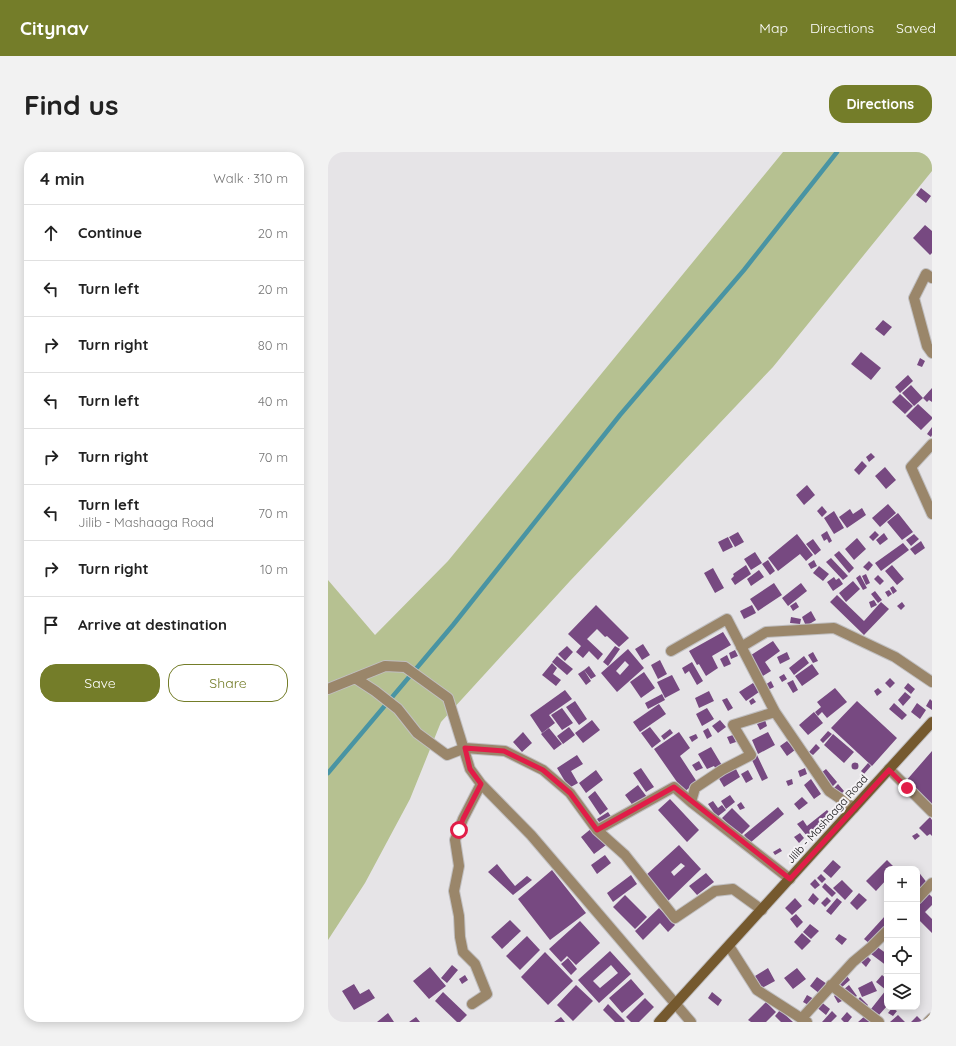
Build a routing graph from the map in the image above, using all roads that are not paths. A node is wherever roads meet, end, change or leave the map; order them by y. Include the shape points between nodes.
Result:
1 (932, 278) edge
2 (932, 353) edge
3 (932, 444) edge
4 (932, 514) edge
5 (741, 647) junction
6 (671, 651) dead end
7 (355, 678) junction
8 (932, 682) edge
9 (328, 689) edge
10 (775, 712) junction
11 (932, 722) edge
12 (465, 748) junction
13 (889, 770) junction
14 (481, 784) junction
15 (691, 802) junction
16 (854, 808) junction
17 (932, 812) edge
18 (597, 830) junction
19 (790, 879) junction
20 (932, 884) edge
21 (920, 896) edge
22 (762, 910) junction
23 (884, 934) edge
24 (729, 946) junction
25 (831, 985) junction
26 (472, 1004) dead end
27 (676, 1005) junction
28 (932, 1018) edge
29 (805, 1020) edge
30 (659, 1022) edge
31 (691, 1022) edge
32 (879, 1022) edge
33 (928, 1022) edge

1 - 2 street via 926,274 914,298 927,346
3 - 4 street via 911,467
5 - 6 street via 727,619
5 - 8 street via 766,632 834,628 895,657
5 - 10 street
7 - 9 street
7 - 12 street via 398,710 416,733 447,755
7 - 12 street via 385,666 405,667 413,672 448,698
10 - 15 street via 733,725 750,755 695,788
10 - 16 street via 829,791
11 - 13 main road, Jilib - Mashaaga Road
12 - 14 street via 470,769
12 - 18 street via 504,751 543,770 570,793
13 - 16 main road, Jilib - Mashaaga Road
13 - 17 street
14 - 26 street via 455,840 459,866 454,891 463,952 474,964 487,994
14 - 27 street via 531,835
15 - 18 street via 674,787
15 - 19 street
16 - 19 main road, Jilib - Mashaaga Road
18 - 22 street via 625,855 675,918 715,891 733,889
19 - 22 main road, Jilib - Mashaaga Road
20 - 21 street
22 - 24 main road, Jilib - Mashaaga Road
23 - 25 street
24 - 27 main road, Jilib - Mashaaga Road
24 - 29 street via 757,990
25 - 29 street
25 - 32 street
27 - 30 main road, Jilib - Mashaaga Road
27 - 31 street
28 - 33 street

